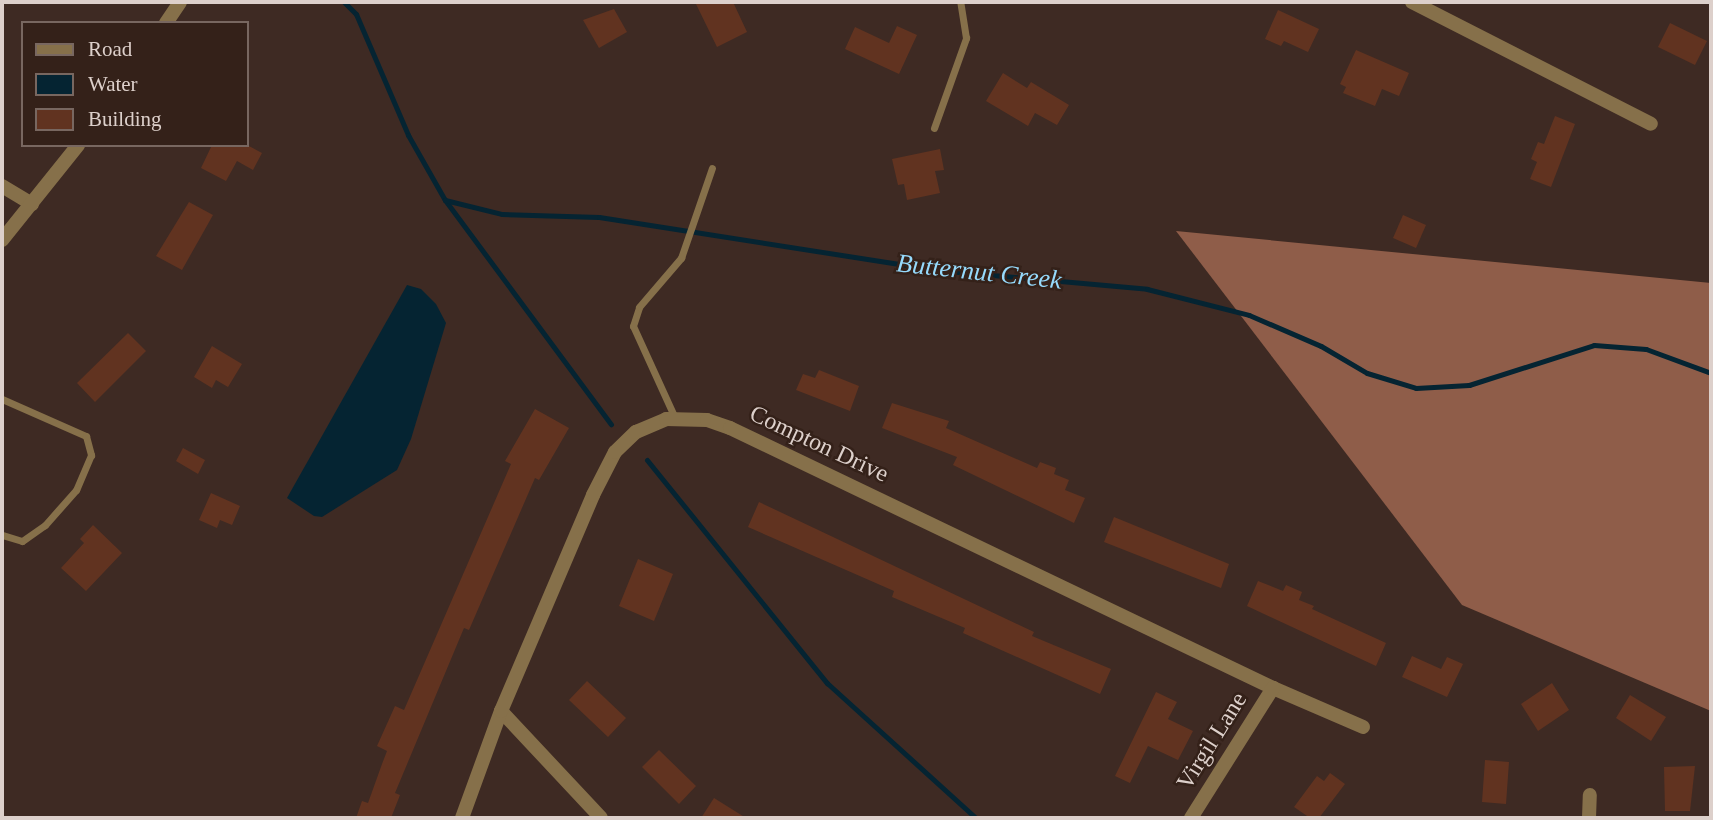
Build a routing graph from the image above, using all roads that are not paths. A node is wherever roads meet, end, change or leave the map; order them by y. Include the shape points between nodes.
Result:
1 (180, 2) edge
2 (960, 2) edge
3 (1412, 2) edge
4 (167, 21) edge
5 (1651, 124) dead end
6 (934, 128) dead end
7 (76, 147) edge
8 (712, 168) dead end
9 (2, 186) edge
10 (32, 204) junction
11 (2, 240) edge
12 (2, 399) edge
13 (675, 418) junction
14 (2, 535) edge
15 (1273, 688) junction
16 (501, 711) junction
17 (1363, 727) dead end
18 (1590, 795) dead end
19 (462, 818) edge
20 (601, 818) edge
21 (1191, 818) edge
22 (1588, 818) edge

1 - 4 street
2 - 6 lane via 965,38
3 - 5 street
7 - 10 street
8 - 13 lane via 681,258 639,307 633,326
9 - 10 street
10 - 11 street
12 - 14 lane via 86,436 91,455 76,490 45,525 22,541
13 - 15 street, Compton Drive via 707,420 730,428
13 - 16 street, Compton Drive via 636,432 615,452
15 - 17 street, Compton Drive
15 - 21 street, Virgil Lane
16 - 19 street, Compton Drive
16 - 20 street
18 - 22 street

